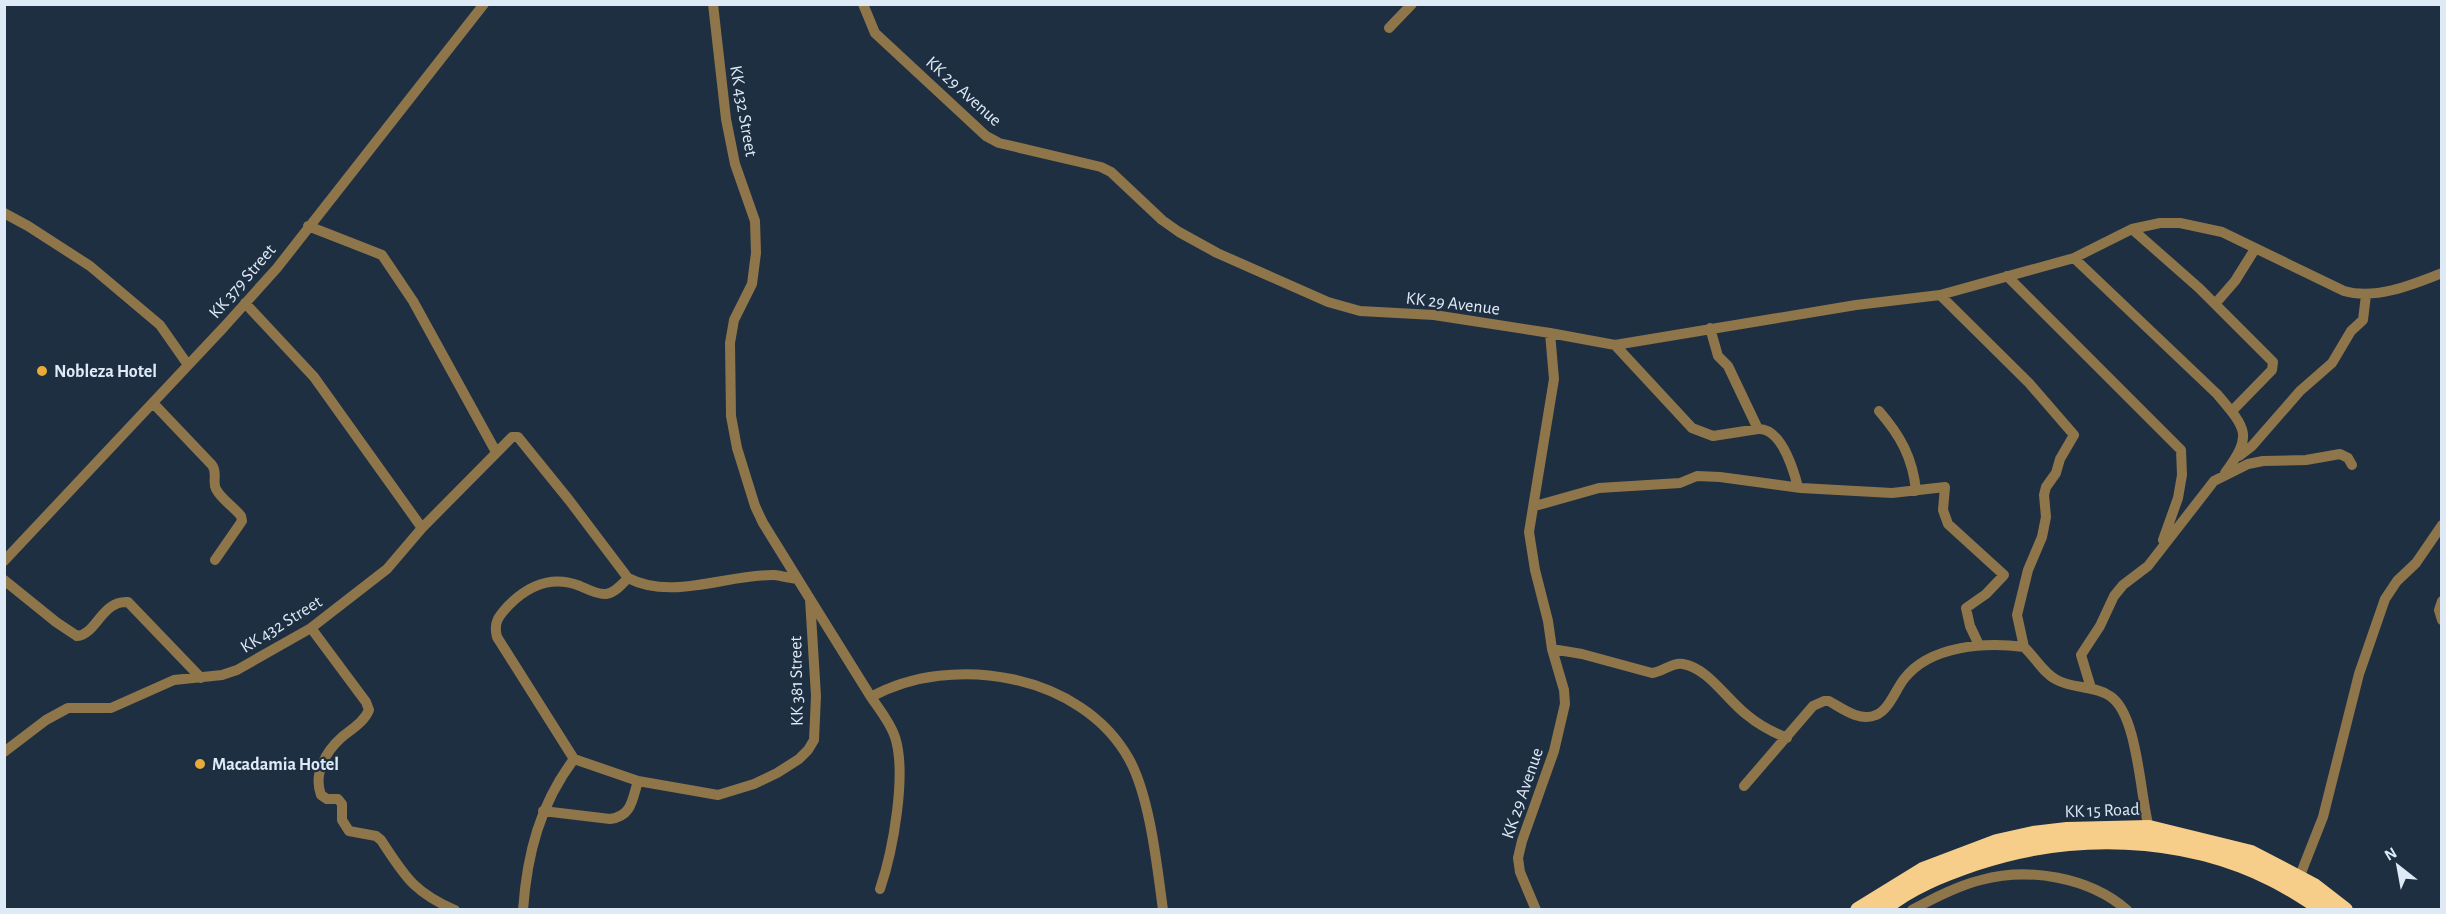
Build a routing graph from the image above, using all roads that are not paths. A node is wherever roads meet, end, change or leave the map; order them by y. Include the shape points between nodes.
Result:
1 (484, 4) edge
2 (713, 4) edge
3 (863, 4) edge
4 (1412, 4) edge
5 (1389, 28) dead end
6 (4, 213) edge
7 (308, 226) junction
8 (2132, 229) junction
9 (2255, 249) junction
10 (2074, 258) junction
11 (2442, 273) edge
12 (2007, 276) junction
13 (1940, 295) junction
14 (2366, 295) junction
15 (245, 303) junction
16 (2215, 304) junction
17 (1710, 328) junction
18 (1550, 333) junction
19 (1615, 345) junction
20 (188, 365) junction
21 (153, 403) junction
22 (1879, 411) dead end
23 (2232, 411) junction
24 (1758, 429) junction
25 (496, 452) junction
26 (2234, 460) junction
27 (2352, 465) dead end
28 (2222, 477) junction
29 (1798, 487) junction
30 (1916, 491) junction
31 (1534, 506) junction
32 (2442, 525) edge
33 (422, 528) junction
34 (2162, 545) junction
35 (215, 560) dead end
36 (4, 561) edge
37 (628, 578) junction
38 (797, 579) junction
39 (4, 580) edge
40 (810, 599) junction
41 (2442, 601) edge
42 (2442, 620) edge
43 (311, 628) junction
44 (1979, 645) junction
45 (2024, 647) junction
46 (1552, 649) junction
47 (201, 678) junction
48 (2091, 688) junction
49 (871, 697) junction
50 (1787, 738) junction
51 (4, 752) edge
52 (574, 759) junction
53 (639, 781) junction
54 (1744, 786) dead end
55 (543, 811) junction
56 (2149, 828) junction
57 (2299, 878) junction
58 (880, 889) dead end
59 (455, 909) edge
60 (523, 909) edge
61 (1163, 909) edge
62 (1536, 909) edge
63 (1858, 909) edge
64 (1882, 909) edge
65 (1912, 909) edge
66 (2127, 909) edge
67 (2324, 909) edge
68 (2345, 909) edge

1 - 7 street, KK 379 Street
2 - 38 street, KK 432 Street via 726,119 735,164 755,221 752,284 734,320 730,343 731,416 755,506
3 - 18 street, KK 29 Avenue via 875,33 986,136 999,143 1111,172 1162,220 1217,253 1328,302 1360,311 1434,315
4 - 5 street
6 - 20 street via 90,266 160,325
7 - 15 street, KK 379 Street
7 - 25 street via 382,255 413,301
8 - 9 street via 2180,223 2222,232
8 - 10 street
8 - 16 street
9 - 14 street via 2344,291
9 - 16 street
10 - 12 street
10 - 23 street
11 - 14 street
12 - 13 street
12 - 34 street via 2181,450 2178,498
13 - 17 street
13 - 45 street via 2029,383 2074,435 2044,495 2046,517 2042,537 2028,570 2017,615
14 - 26 street via 2363,320 2351,331 2331,363 2300,391 2252,447
15 - 20 street, KK 379 Street
15 - 33 street via 314,377
16 - 23 street via 2273,362
17 - 19 street
17 - 24 street via 1718,356 1728,366
18 - 19 street
18 - 31 street, KK 29 Avenue via 1554,380
19 - 24 street via 1692,428 1713,436
20 - 21 street, KK 379 Street
21 - 35 street via 213,465 214,485 241,516 242,521
21 - 36 street, KK 379 Street
22 - 30 street via 1908,454
23 - 26 street via 2245,434
24 - 29 street via 1771,432 1792,463
25 - 33 street, KK 432 Street
25 - 37 street, KK 432 Street via 512,437 518,437
26 - 28 street
27 - 28 street via 2340,454 2306,460 2281,459 2248,464
28 - 34 street via 2208,488
29 - 30 street
29 - 31 street via 1697,476 1680,483 1599,488
30 - 44 street via 1945,487 1943,510 1948,524 2004,576 1966,608
31 - 46 street, KK 29 Avenue via 1530,538
32 - 57 street via 2397,581 2382,608 2359,674 2323,817
33 - 43 street, KK 432 Street via 387,569
34 - 48 street via 2148,566 2123,585 2084,648 2081,655
37 - 38 street via 639,584 667,587 768,576
37 - 52 street via 614,591 603,594 561,580 536,585 521,593 499,615 495,627 507,655
38 - 40 street
39 - 47 street via 77,636 85,634 107,609 128,602
40 - 49 street
40 - 53 street, KK 381 Street via 816,719 814,740 808,750 777,773 730,793 707,794
41 - 42 street
43 - 47 street, KK 432 Street via 237,670
43 - 59 street via 369,710 327,754 318,780 321,795 338,799 342,804 342,820 349,831 381,840 419,891
44 - 45 street
44 - 50 street via 1941,654 1915,667 1876,716 1856,715 1824,701 1813,706
45 - 48 street via 2053,678
46 - 50 street via 1652,673 1680,663 1686,665 1705,673 1747,716
46 - 62 street, KK 29 Avenue via 1564,690 1564,713 1518,858 1520,873
47 - 51 street, KK 432 Street via 174,680 111,708 68,708
48 - 56 street via 2111,696 2125,720 2136,751
49 - 58 street via 894,734 899,760 895,823
49 - 61 street via 916,678 959,674 1036,685 1076,704 1116,739 1131,762 1152,835
50 - 54 street
52 - 53 street, KK 381 Street
52 - 55 street
53 - 55 street via 628,812 618,818
55 - 60 street via 534,839
56 - 57 highway, KK 15 Road via 2251,853
56 - 63 highway, KK 15 Road via 2067,830 1997,842 1923,870
57 - 68 highway, KK 15 Road
64 - 67 highway, KK 15 Road via 1925,883 1981,861 2032,847 2087,841 2154,845 2241,865
65 - 66 street via 1982,879 2028,875 2084,884 2113,897

